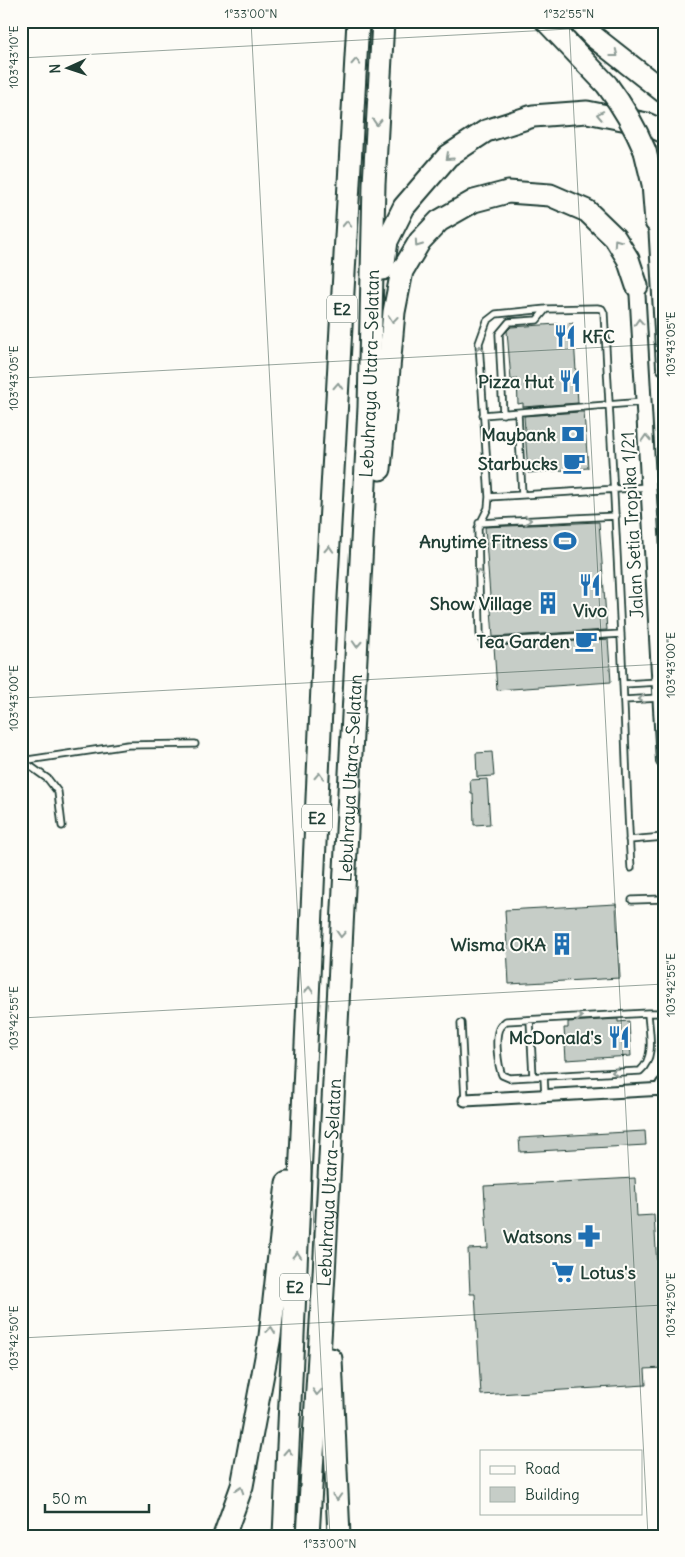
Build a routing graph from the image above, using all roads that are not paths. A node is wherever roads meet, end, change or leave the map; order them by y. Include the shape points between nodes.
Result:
1 (358, 21) edge
2 (383, 21) edge
3 (546, 21) edge
4 (579, 21) edge
5 (664, 92) edge
6 (664, 132) edge
7 (656, 222) joint
8 (638, 286) joint
9 (546, 309) junction
10 (664, 367) edge
11 (644, 402) junction
12 (610, 405) junction
13 (369, 407) junction
14 (518, 413) junction
15 (503, 414) junction
16 (483, 415) junction
17 (649, 487) junction
18 (615, 489) junction
19 (522, 495) junction
20 (489, 497) junction
21 (616, 516) junction
22 (480, 523) junction
23 (360, 596) junction
24 (621, 634) junction
25 (662, 682) edge
26 (624, 684) junction
27 (662, 698) edge
28 (624, 700) junction
29 (195, 744) dead end
30 (22, 761) edge
31 (664, 762) edge
32 (62, 826) dead end
33 (664, 837) edge
34 (629, 840) junction
35 (631, 868) dead end
36 (664, 899) edge
37 (632, 900) dead end
38 (648, 1013) junction
39 (664, 1013) edge
40 (530, 1020) junction
41 (461, 1023) dead end
42 (307, 1039) junction
43 (544, 1076) junction
44 (533, 1077) junction
45 (663, 1088) edge
46 (546, 1096) junction
47 (465, 1100) joint
48 (324, 1274) junction
49 (224, 1536) edge
50 (284, 1536) edge
51 (308, 1536) edge
52 (339, 1536) edge

42 -> 1 highway, Lebuhraya Utara–Selatan / E2 via 326,607
2 -> 13 highway, Lebuhraya Utara–Selatan / E2 via 374,184
3 - 7 highway, bridge via 606,85 637,132 652,184
4 -> 5 highway via 594,37
6 -> 13 highway via 647,124 587,112 533,116 486,131 448,156 404,207 387,241
7 - 10 street
11 -> 8 street, Jalan Setia Tropika 1/21
8 -> 23 highway via 628,259 615,238 587,211 550,195 508,192 474,201 439,221 420,241 402,271 394,312 378,483
9 - 12 lane via 602,309
9 - 15 lane via 537,320 509,322 499,334
16 -> 9 lane via 479,343 488,321 496,314
11 - 12 lane
17 -> 11 street, Jalan Setia Tropika 1/21
12 - 14 lane
12 - 18 lane
13 - 23 highway, Lebuhraya Utara–Selatan / E2
14 - 15 lane
14 - 19 lane
15 - 16 lane
16 - 20 lane
17 - 18 lane
17 - 25 street, Jalan Setia Tropika 1/21
18 - 19 lane
18 - 21 lane
19 - 20 lane
20 - 22 lane via 488,508
22 -> 21 lane
21 - 24 lane
24 -> 22 lane via 482,640
23 -> 48 highway, Lebuhraya Utara–Selatan / E2
24 - 26 lane
25 - 26 lane
25 - 27 street, Jalan Setia Tropika 1/21
26 - 28 lane
27 -> 28 lane
27 - 31 street, Jalan Setia Tropika 1/21
28 - 34 lane
29 - 30 lane via 128,745
30 - 32 lane via 48,779 58,792
33 - 34 lane
34 - 35 lane
36 - 37 lane
38 - 39 lane
40 -> 38 lane
38 -> 43 lane via 650,1056 640,1070
40 - 44 lane
40 - 44 lane via 506,1021 499,1027 497,1036 502,1075
41 - 47 lane
49 -> 42 highway via 242,1486 270,1336 289,1162
50 -> 42 highway, Lebuhraya Utara–Selatan / E2
43 - 44 lane
43 - 46 lane
45 - 46 street
46 - 47 street
48 -> 51 highway, Lebuhraya Utara–Selatan / E2
48 -> 52 highway

